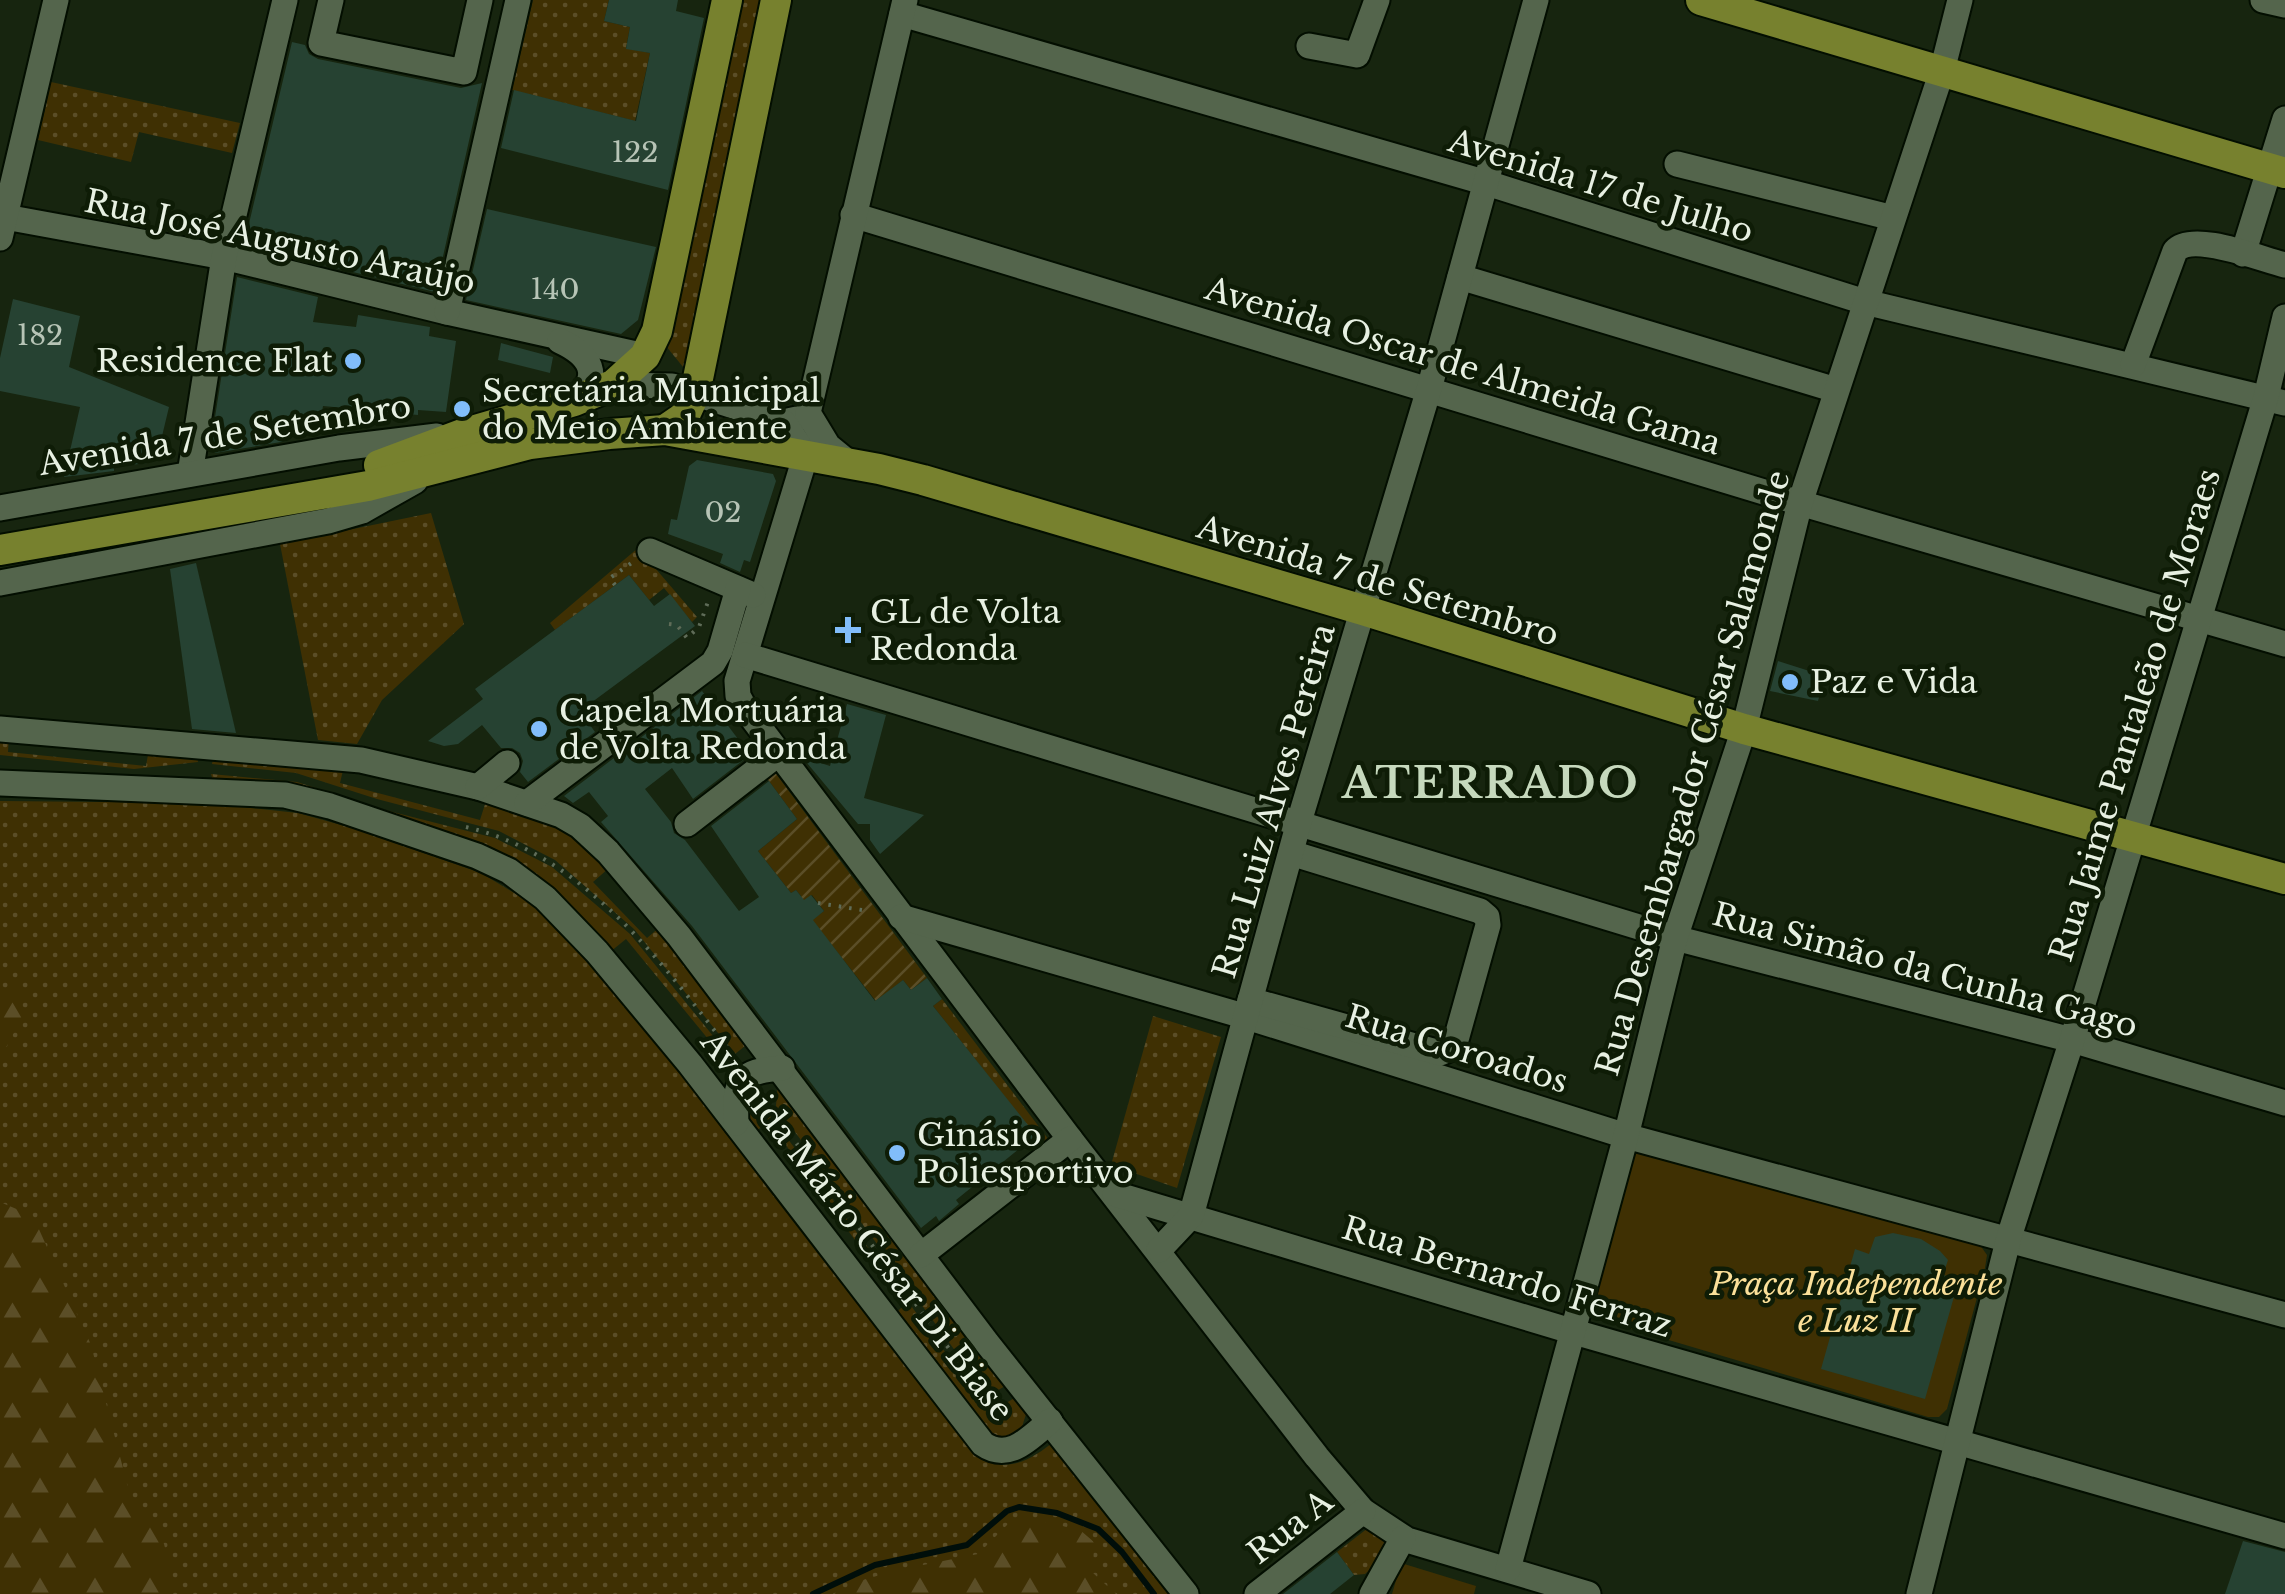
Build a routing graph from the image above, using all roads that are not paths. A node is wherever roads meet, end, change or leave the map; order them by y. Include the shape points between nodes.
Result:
1 (56, 0) edge
2 (285, 0) edge
3 (331, 0) edge
4 (480, 0) edge
5 (518, 0) edge
6 (728, 0) edge
7 (776, 0) edge
8 (1378, 0) edge
9 (1536, 0) edge
10 (1701, 0) edge
11 (1960, 0) edge
12 (2263, 0) edge
13 (2285, 5) edge
14 (903, 7) edge
15 (474, 30) junction
16 (509, 36) junction
17 (1309, 46) dead end
18 (1942, 71) junction
19 (2285, 118) edge
20 (1677, 164) dead end
21 (2276, 171) edge
22 (1486, 183) junction
23 (853, 215) junction
24 (1893, 218) junction
25 (2, 223) edge
26 (2243, 254) junction
27 (224, 257) junction
28 (2285, 266) edge
29 (1460, 278) junction
30 (1864, 302) junction
31 (447, 312) junction
32 (2285, 317) edge
33 (546, 336) junction
34 (645, 356) junction
35 (2134, 365) junction
36 (613, 386) junction
37 (1428, 389) junction
38 (1836, 390) junction
39 (695, 393) junction
40 (2275, 400) edge
41 (574, 401) junction
42 (808, 413) junction
43 (783, 422) junction
44 (665, 430) junction
45 (462, 434) junction
46 (803, 458) junction
47 (865, 466) junction
48 (441, 467) junction
49 (190, 474) junction
50 (366, 478) junction
51 (1800, 504) junction
52 (0, 508) edge
53 (0, 536) edge
54 (0, 550) edge
55 (650, 551) road end
56 (0, 584) edge
57 (727, 585) junction
58 (762, 599) junction
59 (1363, 610) junction
60 (2196, 619) junction
61 (2285, 644) edge
62 (745, 654) junction
63 (0, 729) edge
64 (1744, 729) junction
65 (207, 747) junction
66 (778, 753) junction
67 (507, 764) dead end
68 (0, 783) edge
69 (478, 788) junction
70 (203, 790) junction
71 (528, 802) junction
72 (1299, 822) junction
73 (687, 824) dead end
74 (2132, 838) junction
75 (1291, 853) junction
76 (2285, 879) edge
77 (890, 914) junction
78 (1676, 938) junction
79 (1249, 1009) junction
80 (2072, 1040) junction
81 (782, 1068) junction
82 (2285, 1103) edge
83 (736, 1123) junction
84 (1626, 1136) junction
85 (1070, 1139) junction
86 (1115, 1194) junction
87 (1191, 1216) junction
88 (2008, 1237) junction
89 (1159, 1250) junction
90 (921, 1255) junction
91 (2285, 1315) edge
92 (1571, 1332) junction
93 (1050, 1421) junction
94 (1959, 1442) junction
95 (1363, 1511) junction
96 (2285, 1536) edge
97 (1403, 1538) junction
98 (1508, 1569) junction
99 (1186, 1594) edge
100 (1257, 1594) edge
101 (1372, 1594) edge
102 (1588, 1594) edge
103 (1920, 1594) edge

1 - 25 street
2 - 27 street
3 - 15 street via 320,42 351,50 464,72
4 - 15 street
5 - 16 street
6 - 34 main road via 661,312
7 - 39 main road
8 - 17 street via 1357,55
9 - 22 street, Rua Luiz Alves Pereira
10 - 18 main road
11 - 18 street, Rua Desembargador César Salamonde
12 - 13 street
14 - 22 street, Avenida 17 de Julho
14 - 23 street
15 - 16 street
16 - 31 street
18 - 21 main road
18 - 24 street, Rua Desembargador César Salamonde
19 - 21 street
20 - 24 street
21 - 26 street
22 - 29 street, Rua Luiz Alves Pereira
22 - 30 street, Avenida 17 de Julho
23 - 37 street, Avenida Oscar de Almeida Gama
23 - 42 street
24 - 30 street, Rua Desembargador César Salamonde
25 - 27 street, Rua José Augusto Araújo
26 - 28 street
26 - 35 street via 2192,242 2175,251
27 - 31 street, Rua José Augusto Araújo
27 - 49 street
29 - 37 street, Rua Luiz Alves Pereira
29 - 38 street
30 - 35 street, Avenida 17 de Julho
30 - 38 street, Rua Desembargador César Salamonde
31 - 33 street, Rua José Augusto Araújo
32 - 40 street, Rua Jaime Pantaleão de Moraes
33 - 34 street, Rua José Augusto Araújo
33 - 41 street, Rua José Augusto Araújo via 588,360 590,379
34 - 36 main road
35 - 40 street, Avenida 17 de Julho
36 - 39 street, Avenida 7 de Setembro via 664,385
36 - 41 main road, Avenida 7 de Setembro
37 - 51 street, Avenida Oscar de Almeida Gama
37 - 59 street, Rua Luiz Alves Pereira
38 - 51 street, Rua Desembargador César Salamonde
39 - 43 street, Avenida 7 de Setembro
39 - 44 main road via 684,417
40 - 60 street, Rua Jaime Pantaleão de Moraes
41 - 45 main road, Avenida 7 de Setembro
42 - 43 street
42 - 47 street via 828,446
43 - 46 street
44 - 46 main road, Avenida 7 de Setembro
44 - 48 main road, Avenida 7 de Setembro via 541,442
45 - 49 street, Avenida 7 de Setembro
45 - 50 main road, Avenida 7 de Setembro
46 - 47 main road, Avenida 7 de Setembro
46 - 58 street
47 - 59 main road, Avenida 7 de Setembro
48 - 50 main road, Avenida 7 de Setembro
48 - 56 street, Avenida 7 de Setembro via 348,516
49 - 52 street, Avenida 7 de Setembro
50 - 53 main road
50 - 54 main road
51 - 60 street, Avenida Oscar de Almeida Gama
51 - 64 street, Rua Desembargador César Salamonde
55 - 57 street
57 - 58 street
57 - 71 street via 713,663
58 - 62 street
59 - 64 main road, Avenida 7 de Setembro
59 - 72 street, Rua Luiz Alves Pereira
60 - 61 street, Avenida Oscar de Almeida Gama
60 - 74 street, Rua Jaime Pantaleão de Moraes
62 - 66 street via 738,696
62 - 72 street, Rua Simão da Cunha Gago
63 - 65 street, Avenida Mário César Di Biase
64 - 74 main road, Avenida 7 de Setembro
64 - 78 street, Rua Desembargador César Salamonde
65 - 69 street, Avenida Mário César Di Biase via 361,760
65 - 70 street
66 - 73 street
66 - 77 street
67 - 69 street
68 - 70 street, Avenida Mário César Di Biase
69 - 71 street, Avenida Mário César Di Biase
70 - 83 street, Avenida Mário César Di Biase via 262,792 330,806 477,856 520,878 597,952
71 - 81 street, Avenida Mário César Di Biase via 572,820 599,842
72 - 75 street, Rua Luiz Alves Pereira
72 - 78 street, Rua Simão da Cunha Gago
74 - 76 main road, Avenida 7 de Setembro
74 - 80 street, Rua Jaime Pantaleão de Moraes
75 - 79 street, Rua Luiz Alves Pereira
75 - 79 street via 1480,911 1487,917 1484,942 1448,1052
77 - 79 street, Rua Coroados
77 - 85 street
78 - 80 street, Rua Simão da Cunha Gago
78 - 84 street, Rua Desembargador César Salamonde
79 - 84 street, Rua Coroados
79 - 87 street, Rua Luiz Alves Pereira
80 - 82 street, Rua Simão da Cunha Gago
80 - 88 street, Rua Jaime Pantaleão de Moraes
81 - 83 street via 745,1076
81 - 90 street, Avenida Mário César Di Biase
83 - 93 street, Avenida Mário César Di Biase via 983,1444 1010,1450
84 - 88 street, Rua Coroados
84 - 92 street, Rua Desembargador César Salamonde
85 - 86 street
85 - 90 street
86 - 87 street, Rua Bernardo Ferraz
86 - 89 street
87 - 89 street
87 - 92 street, Rua Bernardo Ferraz
88 - 91 street, Rua Coroados
88 - 94 street, Rua Jaime Pantaleão de Moraes
89 - 95 street
90 - 93 street, Avenida Mário César Di Biase
92 - 94 street, Rua Bernardo Ferraz
92 - 98 street, Rua Desembargador César Salamonde
93 - 99 street
94 - 96 street, Rua Bernardo Ferraz
94 - 103 street, Rua Jaime Pantaleão de Moraes
95 - 97 street
95 - 100 street, Rua A
97 - 98 street
97 - 101 street
98 - 102 street

